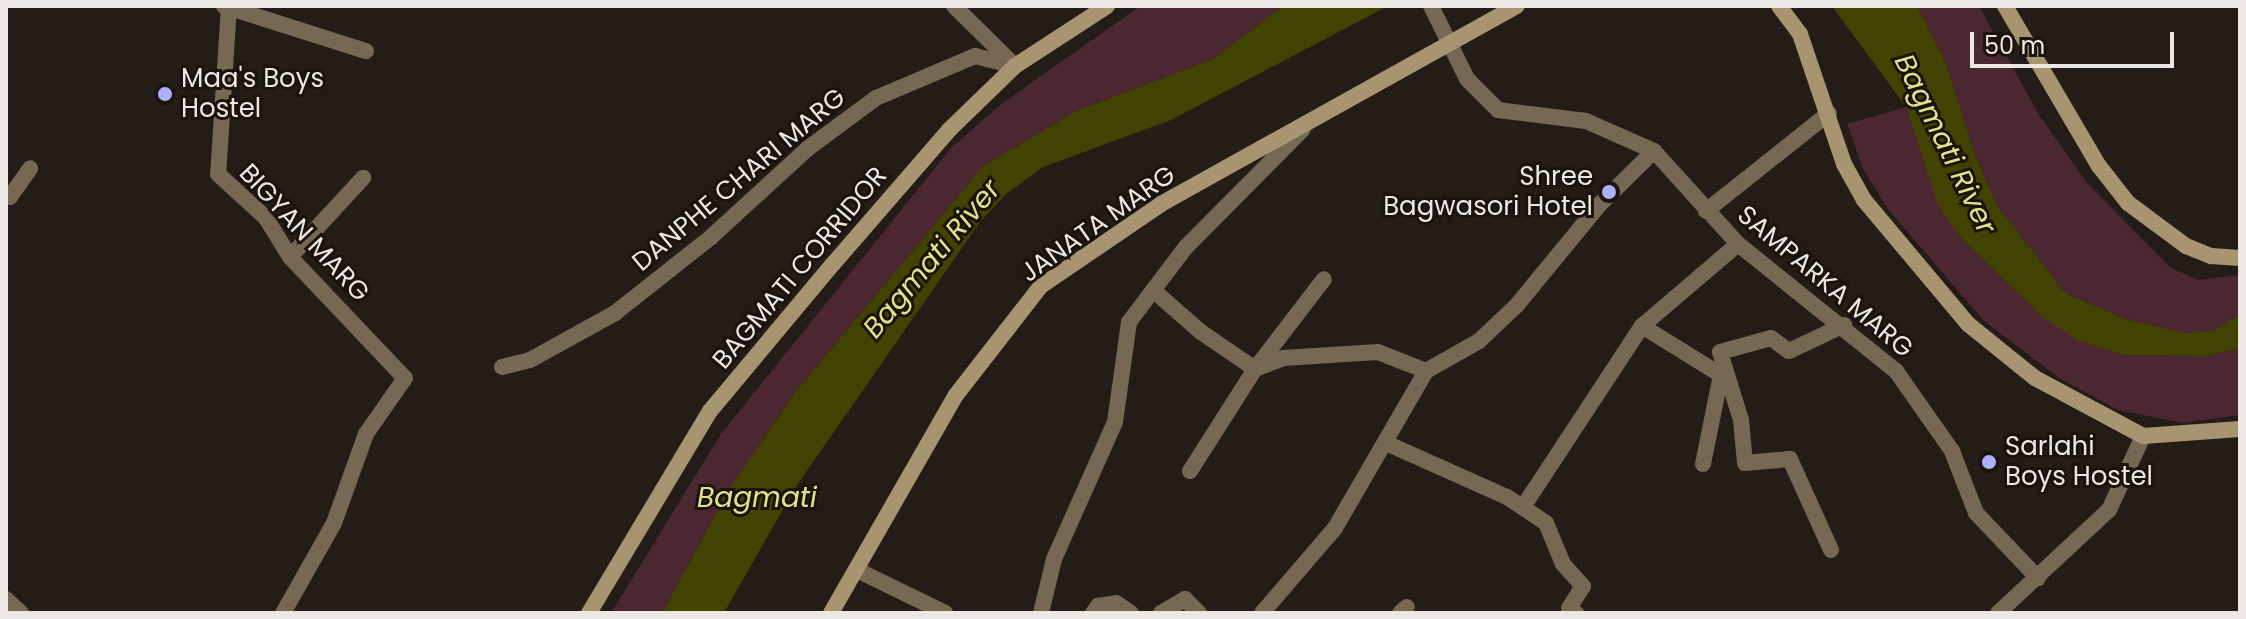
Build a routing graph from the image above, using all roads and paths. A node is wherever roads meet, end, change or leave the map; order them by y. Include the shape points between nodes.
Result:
1 (954, 6) edge
2 (1107, 6) edge
3 (1517, 6) edge
4 (1779, 6) edge
5 (2005, 6) edge
6 (227, 7) edge
7 (1432, 8) edge
8 (1447, 46) junction
9 (366, 51) dead end
10 (1015, 66) junction
11 (1829, 113) junction
12 (1303, 129) junction
13 (1654, 151) junction
14 (30, 168) dead end
15 (363, 178) dead end
16 (6, 195) edge
17 (1706, 211) junction
18 (1738, 244) junction
19 (290, 257) junction
20 (2240, 258) edge
21 (1324, 279) dead end
22 (1153, 290) junction
23 (1844, 325) junction
24 (1642, 326) junction
25 (502, 367) dead end
26 (1255, 369) junction
27 (1426, 371) junction
28 (2240, 429) edge
29 (2143, 436) junction
30 (1386, 443) junction
31 (1703, 464) dead end
32 (1190, 471) dead end
33 (1523, 507) junction
34 (1831, 550) dead end
35 (857, 570) junction
36 (2038, 578) junction
37 (6, 599) edge
38 (21, 613) edge
39 (283, 613) edge
40 (589, 613) edge
41 (831, 613) edge
42 (945, 613) edge
43 (1041, 613) edge
44 (1093, 613) edge
45 (1131, 613) edge
46 (1161, 613) edge
47 (1199, 613) edge
48 (1262, 613) edge
49 (1576, 613) edge
50 (1998, 613) edge

1 - 10 street
2 - 10 main road, BAGMATI CORRIDOR
3 - 8 main road, JANATA MARG
4 - 11 main road via 1800,34
5 - 20 main road via 2092,155 2128,203 2186,246 2211,256
6 - 9 street
6 - 19 street, BIGYAN MARG via 218,174 266,218
7 - 8 street, SAMPARKA MARG
8 - 12 main road, JANATA MARG
8 - 13 street, SAMPARKA MARG via 1467,79 1498,110 1586,121
10 - 25 street, DANPHE CHARI MARG via 975,56 876,98 807,149 710,238 615,313 530,360
10 - 40 main road, BAGMATI CORRIDOR via 949,130 710,411
11 - 17 street
11 - 29 main road via 1844,164 1864,200 1968,324 2035,378
12 - 22 street via 1186,247
12 - 35 main road, JANATA MARG via 1161,204 1041,286 956,395
13 - 17 street, SAMPARKA MARG
13 - 27 street via 1599,205 1517,305 1479,341
14 - 16 street via 10,197
15 - 19 street
17 - 18 street, SAMPARKA MARG
18 - 23 street, SAMPARKA MARG
18 - 24 street
19 - 39 street, BIGYAN MARG via 405,378 366,434 334,523
21 - 26 street
22 - 26 street
22 - 43 street via 1129,322 1115,422 1054,559
23 - 34 street via 1789,351 1771,338 1720,352 1741,420 1745,463 1790,459
23 - 36 street, SAMPARKA MARG via 1923,403 1952,451 1976,513
24 - 31 street via 1721,375
24 - 33 street
26 - 27 street via 1283,358 1378,352
26 - 32 street
27 - 30 street
28 - 29 main road
29 - 36 street via 2109,510
30 - 33 street
30 - 48 street via 1335,528
33 - 49 street via 1546,523 1563,564 1583,586 1569,608
35 - 41 main road, JANATA MARG
35 - 42 street
36 - 50 street
37 - 38 street
44 - 45 street via 1098,606 1116,603
46 - 47 street via 1185,599

